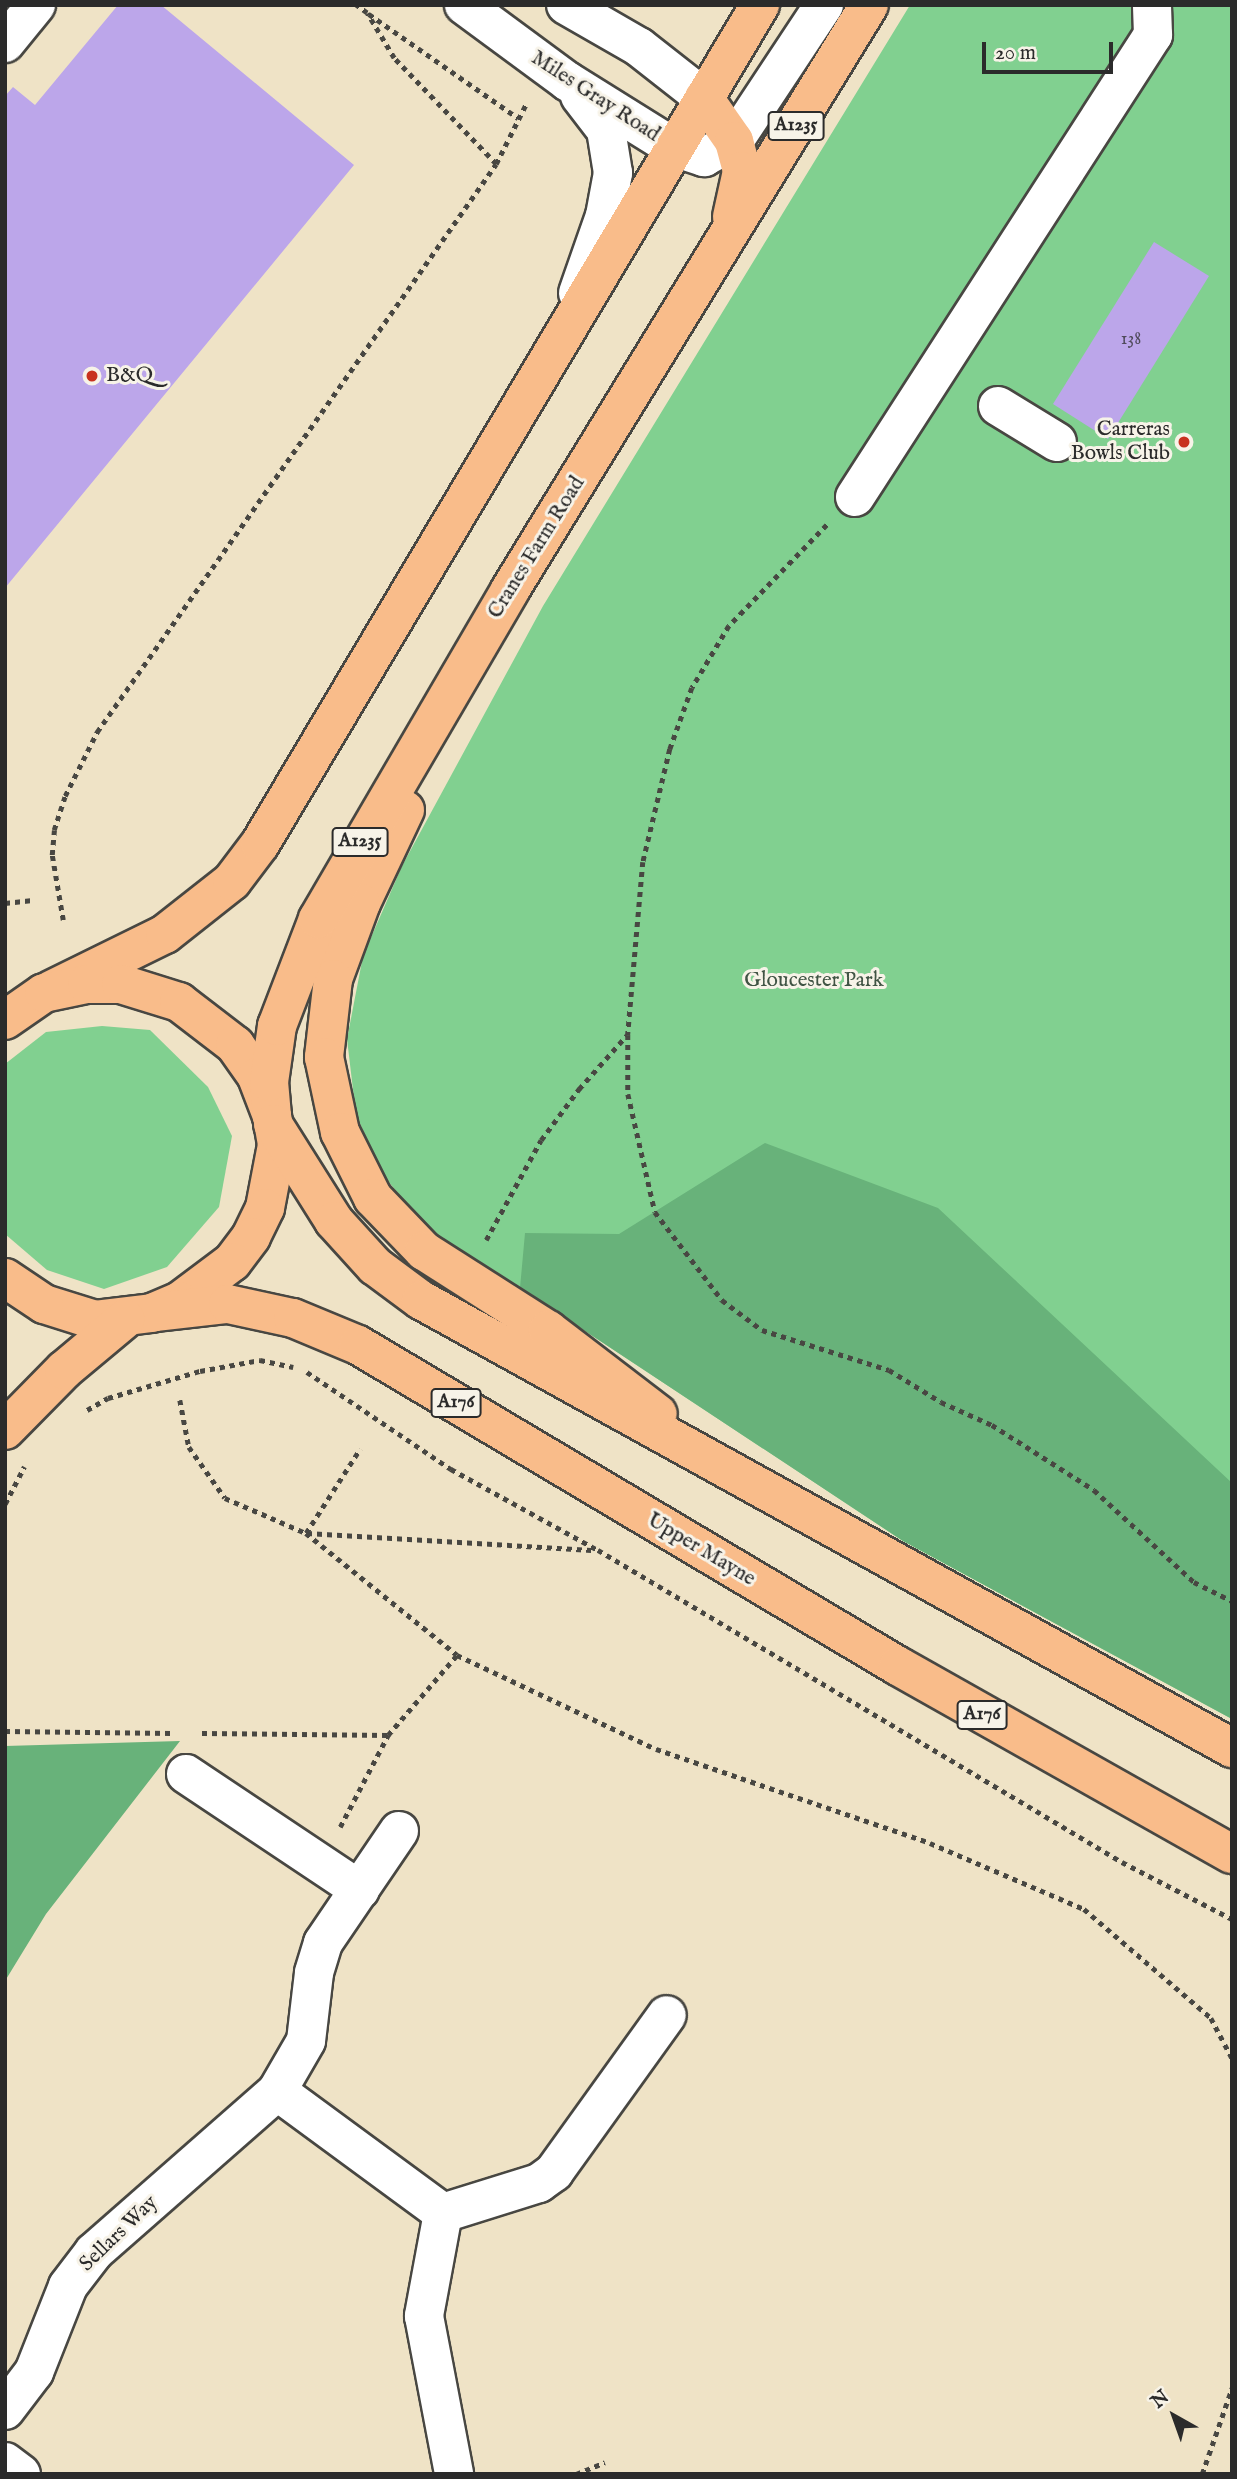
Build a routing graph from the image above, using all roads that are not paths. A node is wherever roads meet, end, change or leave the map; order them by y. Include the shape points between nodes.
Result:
1 (36, 5) edge
2 (464, 5) edge
3 (566, 5) edge
4 (760, 5) edge
5 (824, 5) edge
6 (869, 5) edge
7 (1152, 5) edge
8 (5, 43) edge
9 (566, 81) junction
10 (704, 98) junction
11 (734, 141) junction
12 (673, 147) junction
13 (722, 247) junction
14 (565, 328) junction
15 (998, 406) dead end
16 (1057, 442) dead end
17 (855, 497) road end
18 (510, 590) junction
19 (5, 985) edge
20 (48, 992) junction
21 (5, 1020) edge
22 (273, 1120) junction
23 (5, 1278) edge
24 (140, 1315) junction
25 (5, 1430) edge
26 (721, 1467) junction
27 (1232, 1748) edge
28 (186, 1774) dead end
29 (399, 1831) dead end
30 (1232, 1854) edge
31 (360, 1890) junction
32 (667, 2015) dead end
33 (277, 2091) junction
34 (443, 2213) junction
35 (5, 2410) edge
36 (5, 2462) edge
37 (21, 2474) edge
38 (454, 2474) edge

1 - 8 street
2 - 9 street, Miles Gray Road
3 - 10 street via 639,47
4 - 10 main road
5 - 11 street
6 - 13 main road, Cranes Farm Road / A1235
7 - 17 street via 1153,35
9 - 12 street, Miles Gray Road
9 - 14 street via 606,131 613,173 606,216
10 - 11 main road
10 - 12 main road
11 - 12 street, Miles Gray Road via 704,157
11 - 13 main road via 742,171 738,201
12 - 14 main road
13 - 18 main road, Cranes Farm Road / A1235
14 - 20 main road via 273,824 232,881 165,934
15 - 16 street
18 - 22 main road, Cranes Farm Road / A1235 via 312,932 277,1026 269,1082
18 - 26 main road via 345,941 325,1016 329,1094 356,1167 397,1227 456,1274 610,1374
19 - 20 main road
20 - 21 main road
20 - 22 main road via 121,984 179,1002 235,1045 257,1077
22 - 24 main road, Cranes Farm Road via 275,1173 251,1237 206,1285
22 - 26 main road via 334,1221 375,1266 482,1337
23 - 24 main road, A176 via 44,1304 71,1315
24 - 25 main road, Cranes Farm Road via 80,1355
24 - 30 main road, Upper Mayne / A176 via 228,1304 293,1318 358,1345 886,1660
26 - 27 main road
28 - 31 street
29 - 31 street, Sellars Way
31 - 33 street, Sellars Way via 323,1943 314,1973 306,2041
32 - 34 street via 554,2172 539,2183
33 - 34 street
33 - 35 street, Sellars Way via 94,2252 68,2286 34,2372
34 - 38 street via 424,2316
36 - 37 street

